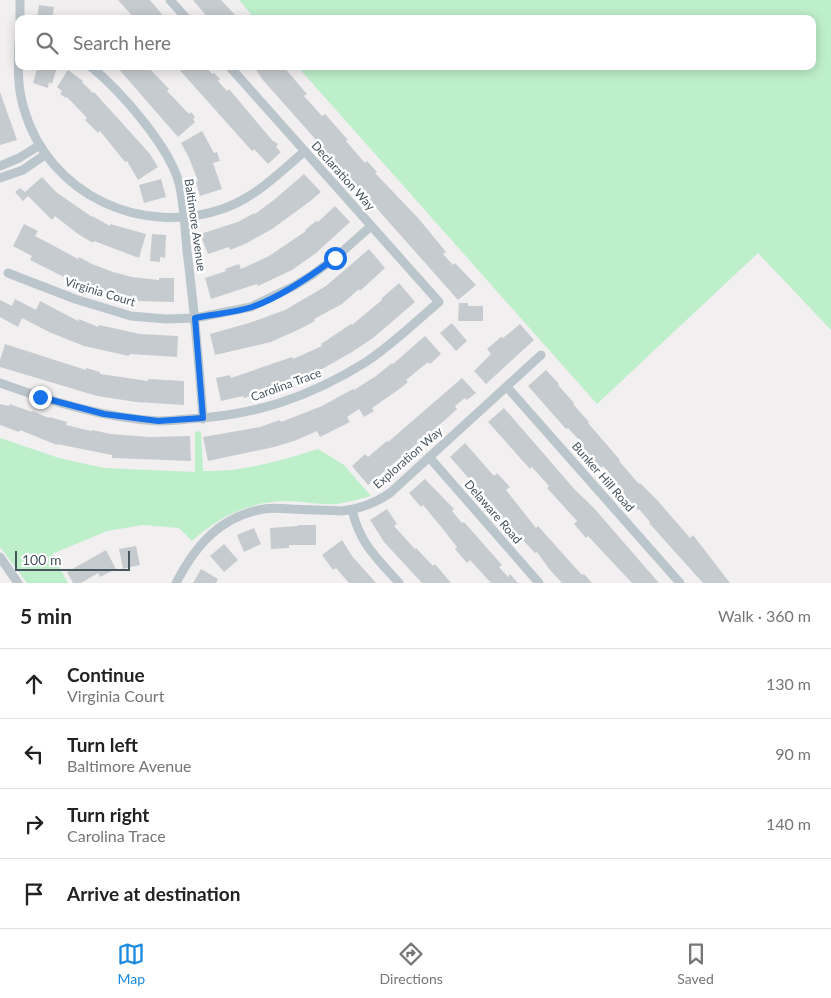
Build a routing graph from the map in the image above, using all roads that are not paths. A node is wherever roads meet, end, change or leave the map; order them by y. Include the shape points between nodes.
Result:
1 (20, 0) edge
2 (170, 0) edge
3 (20, 15) edge
4 (183, 15) edge
5 (18, 70) edge
6 (95, 70) edge
7 (233, 70) edge
8 (40, 145) junction
9 (305, 151) junction
10 (46, 154) junction
11 (0, 166) edge
12 (0, 178) edge
13 (183, 217) junction
14 (371, 226) junction
15 (8, 273) dead end
16 (439, 302) joint
17 (195, 318) junction
18 (541, 355) dead end
19 (0, 383) edge
20 (506, 387) junction
21 (203, 418) junction
22 (429, 458) junction
23 (352, 510) junction
24 (0, 557) edge
25 (18, 583) edge
26 (176, 583) edge
27 (399, 583) edge
28 (539, 583) edge
29 (680, 583) edge

1 - 3 street
2 - 4 street
5 - 8 street via 21,97
6 - 13 street, Baltimore Avenue via 148,127 165,151 179,183
7 - 9 street, Declaration Way
8 - 10 street
8 - 11 street
9 - 13 street via 245,199 216,211
9 - 14 street, Declaration Way
10 - 12 street via 23,170
10 - 13 street via 68,179 105,204 144,216
13 - 17 street, Baltimore Avenue
14 - 16 street, Declaration Way
14 - 17 street, Virginia Court via 312,276 294,286 251,307
15 - 17 street, Virginia Court via 131,316
16 - 21 street, Carolina Trace via 386,347 328,384 264,409
17 - 21 street, Baltimore Avenue
18 - 20 street, Exploration Way
19 - 21 street, Carolina Trace via 104,414 158,421
20 - 22 street, Exploration Way
20 - 29 street, Bunker Hill Road
22 - 23 street, Exploration Way via 390,494 374,504
22 - 28 street, Delaware Road
23 - 26 street, Exploration Way via 266,508 249,512 205,539
23 - 27 street via 363,540
24 - 25 street

